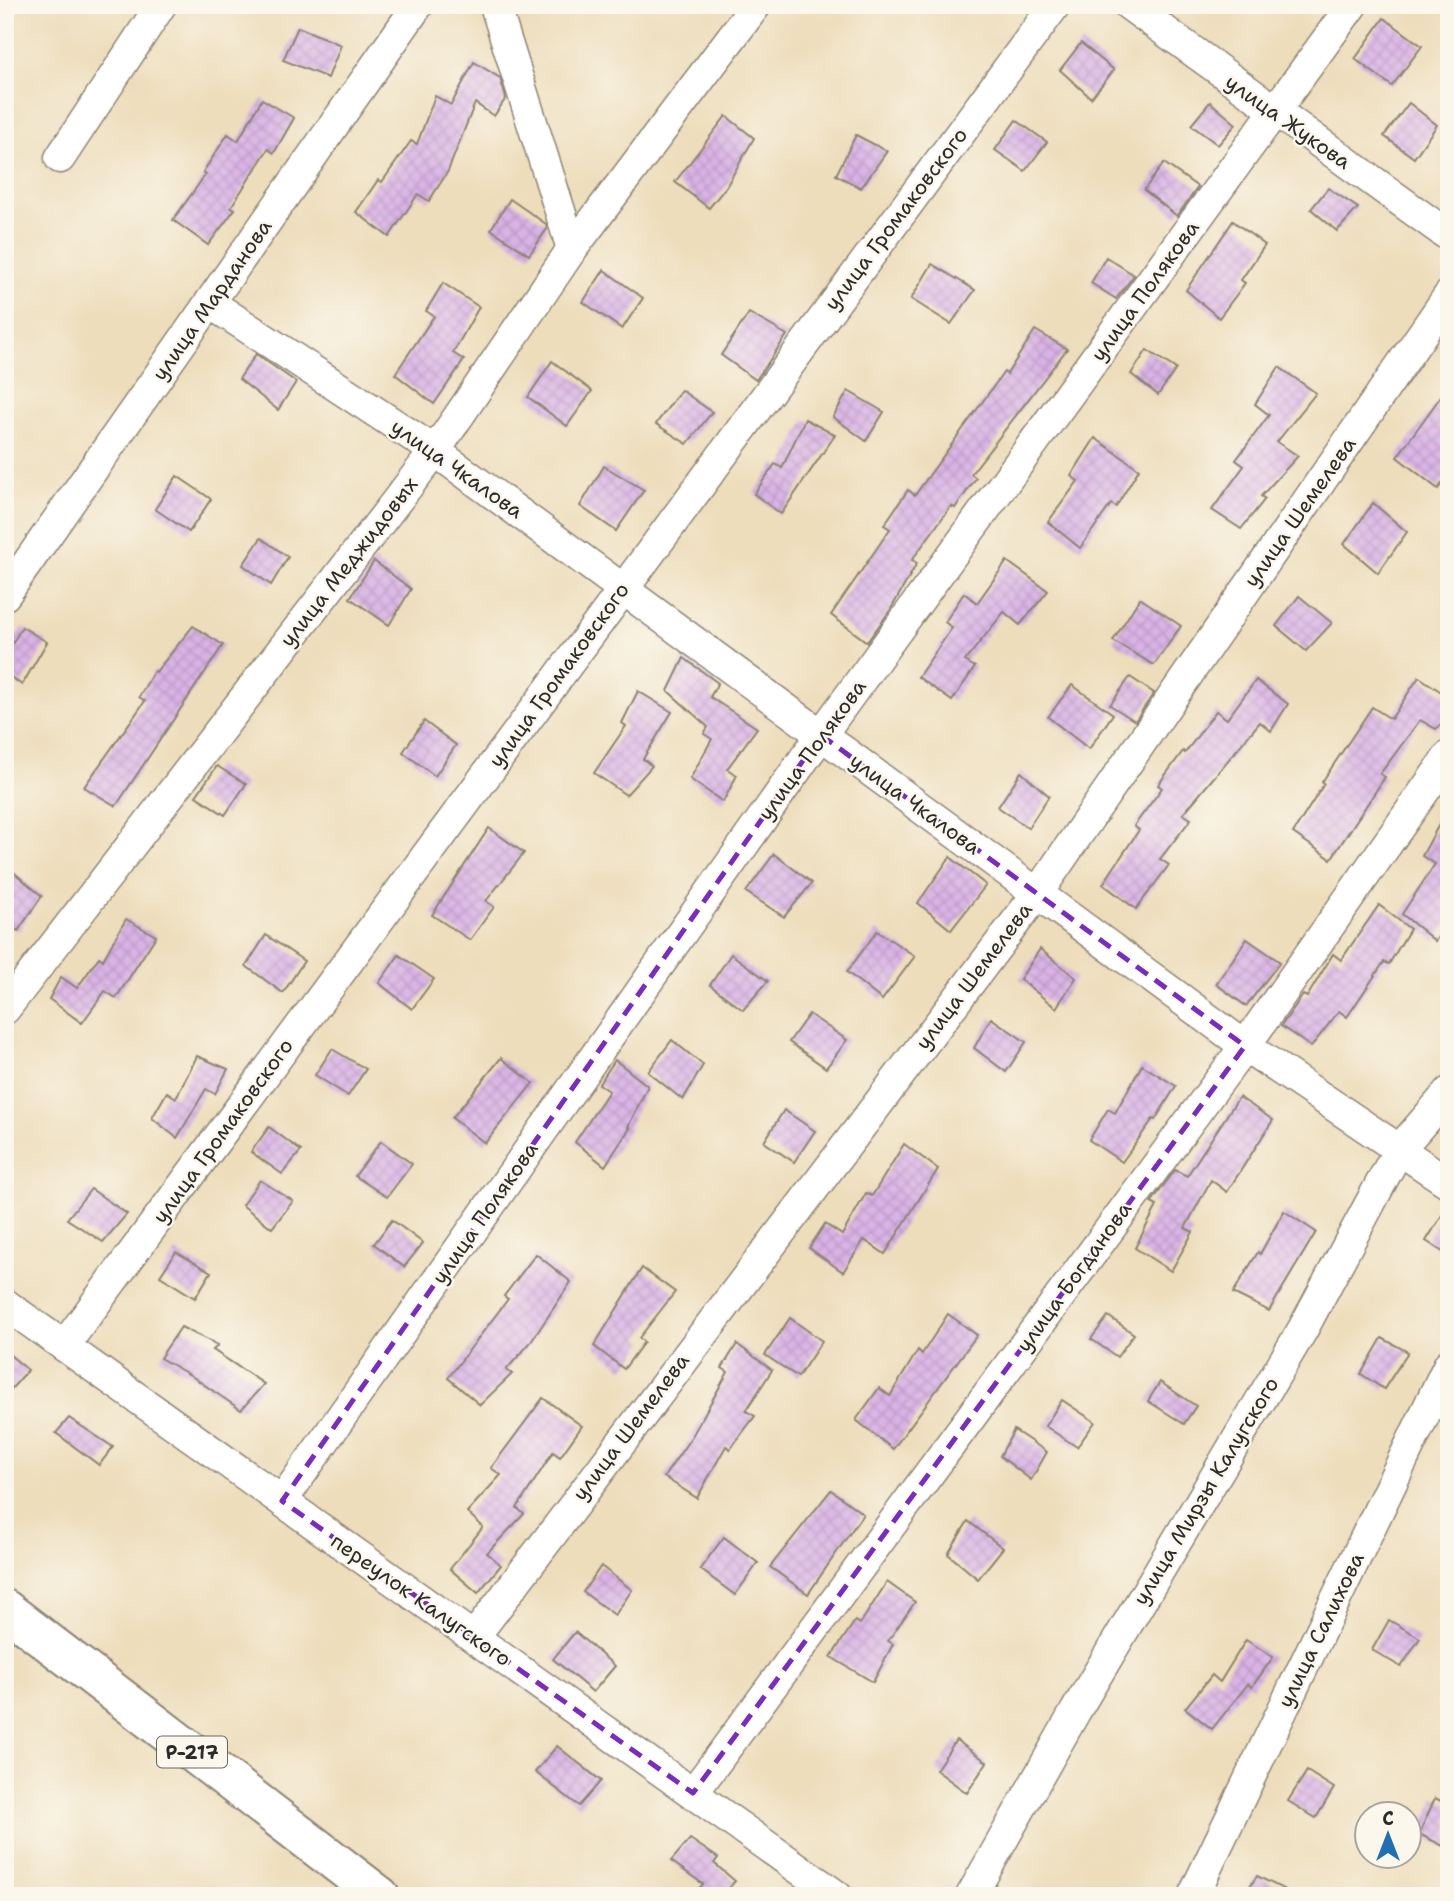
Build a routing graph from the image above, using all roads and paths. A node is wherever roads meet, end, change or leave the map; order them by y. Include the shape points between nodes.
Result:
1 (161, 5) edge
2 (418, 5) edge
3 (495, 5) edge
4 (756, 5) edge
5 (1055, 5) edge
6 (1129, 5) edge
7 (1352, 5) edge
8 (1276, 113) junction
9 (60, 158) dead end
10 (1449, 236) edge
11 (572, 249) junction
12 (1449, 295) edge
13 (210, 303) junction
14 (435, 451) junction
15 (622, 589) junction
16 (5, 595) edge
17 (821, 735) junction
18 (1449, 756) edge
19 (1037, 894) junction
20 (5, 1009) edge
21 (1245, 1046) junction
22 (1449, 1091) edge
23 (1398, 1151) junction
24 (1449, 1183) edge
25 (5, 1304) edge
26 (64, 1346) junction
27 (1449, 1364) edge
28 (282, 1501) junction
29 (5, 1609) edge
30 (474, 1637) junction
31 (693, 1793) junction
32 (380, 1896) edge
33 (837, 1896) edge
34 (971, 1896) edge
35 (1193, 1896) edge

1 - 9 street
2 - 13 street, улица Марданова
3 - 11 street
4 - 11 street, улица Меджидовых
5 - 15 street, улица Громаковского
6 - 8 street, улица Жукова
7 - 8 street, улица Полякова
8 - 10 street, улица Жукова
8 - 17 street, улица Полякова
11 - 14 street, улица Меджидовых
12 - 19 street, улица Шемелева
13 - 14 street, улица Чкалова
13 - 16 street, улица Марданова
14 - 15 street, улица Чкалова
14 - 20 street, улица Меджидовых
15 - 17 street, улица Чкалова
15 - 26 street, улица Громаковского
17 - 19 street, улица Чкалова
17 - 28 street, улица Полякова
18 - 21 street, улица Богданова
19 - 21 street, улица Чкалова
19 - 30 street, улица Шемелева
21 - 23 street, улица Чкалова
21 - 31 street, улица Богданова
22 - 23 street, улица Мирзы Калугского
23 - 24 street, улица Чкалова
23 - 34 street, улица Мирзы Калугского via 1303,1329
25 - 26 street, переулок Калугского
26 - 28 street, переулок Калугского
27 - 35 street, улица Салихова
28 - 30 street, переулок Калугского
29 - 32 highway, Р-217
30 - 31 street, переулок Калугского
31 - 33 street, переулок Калугского

